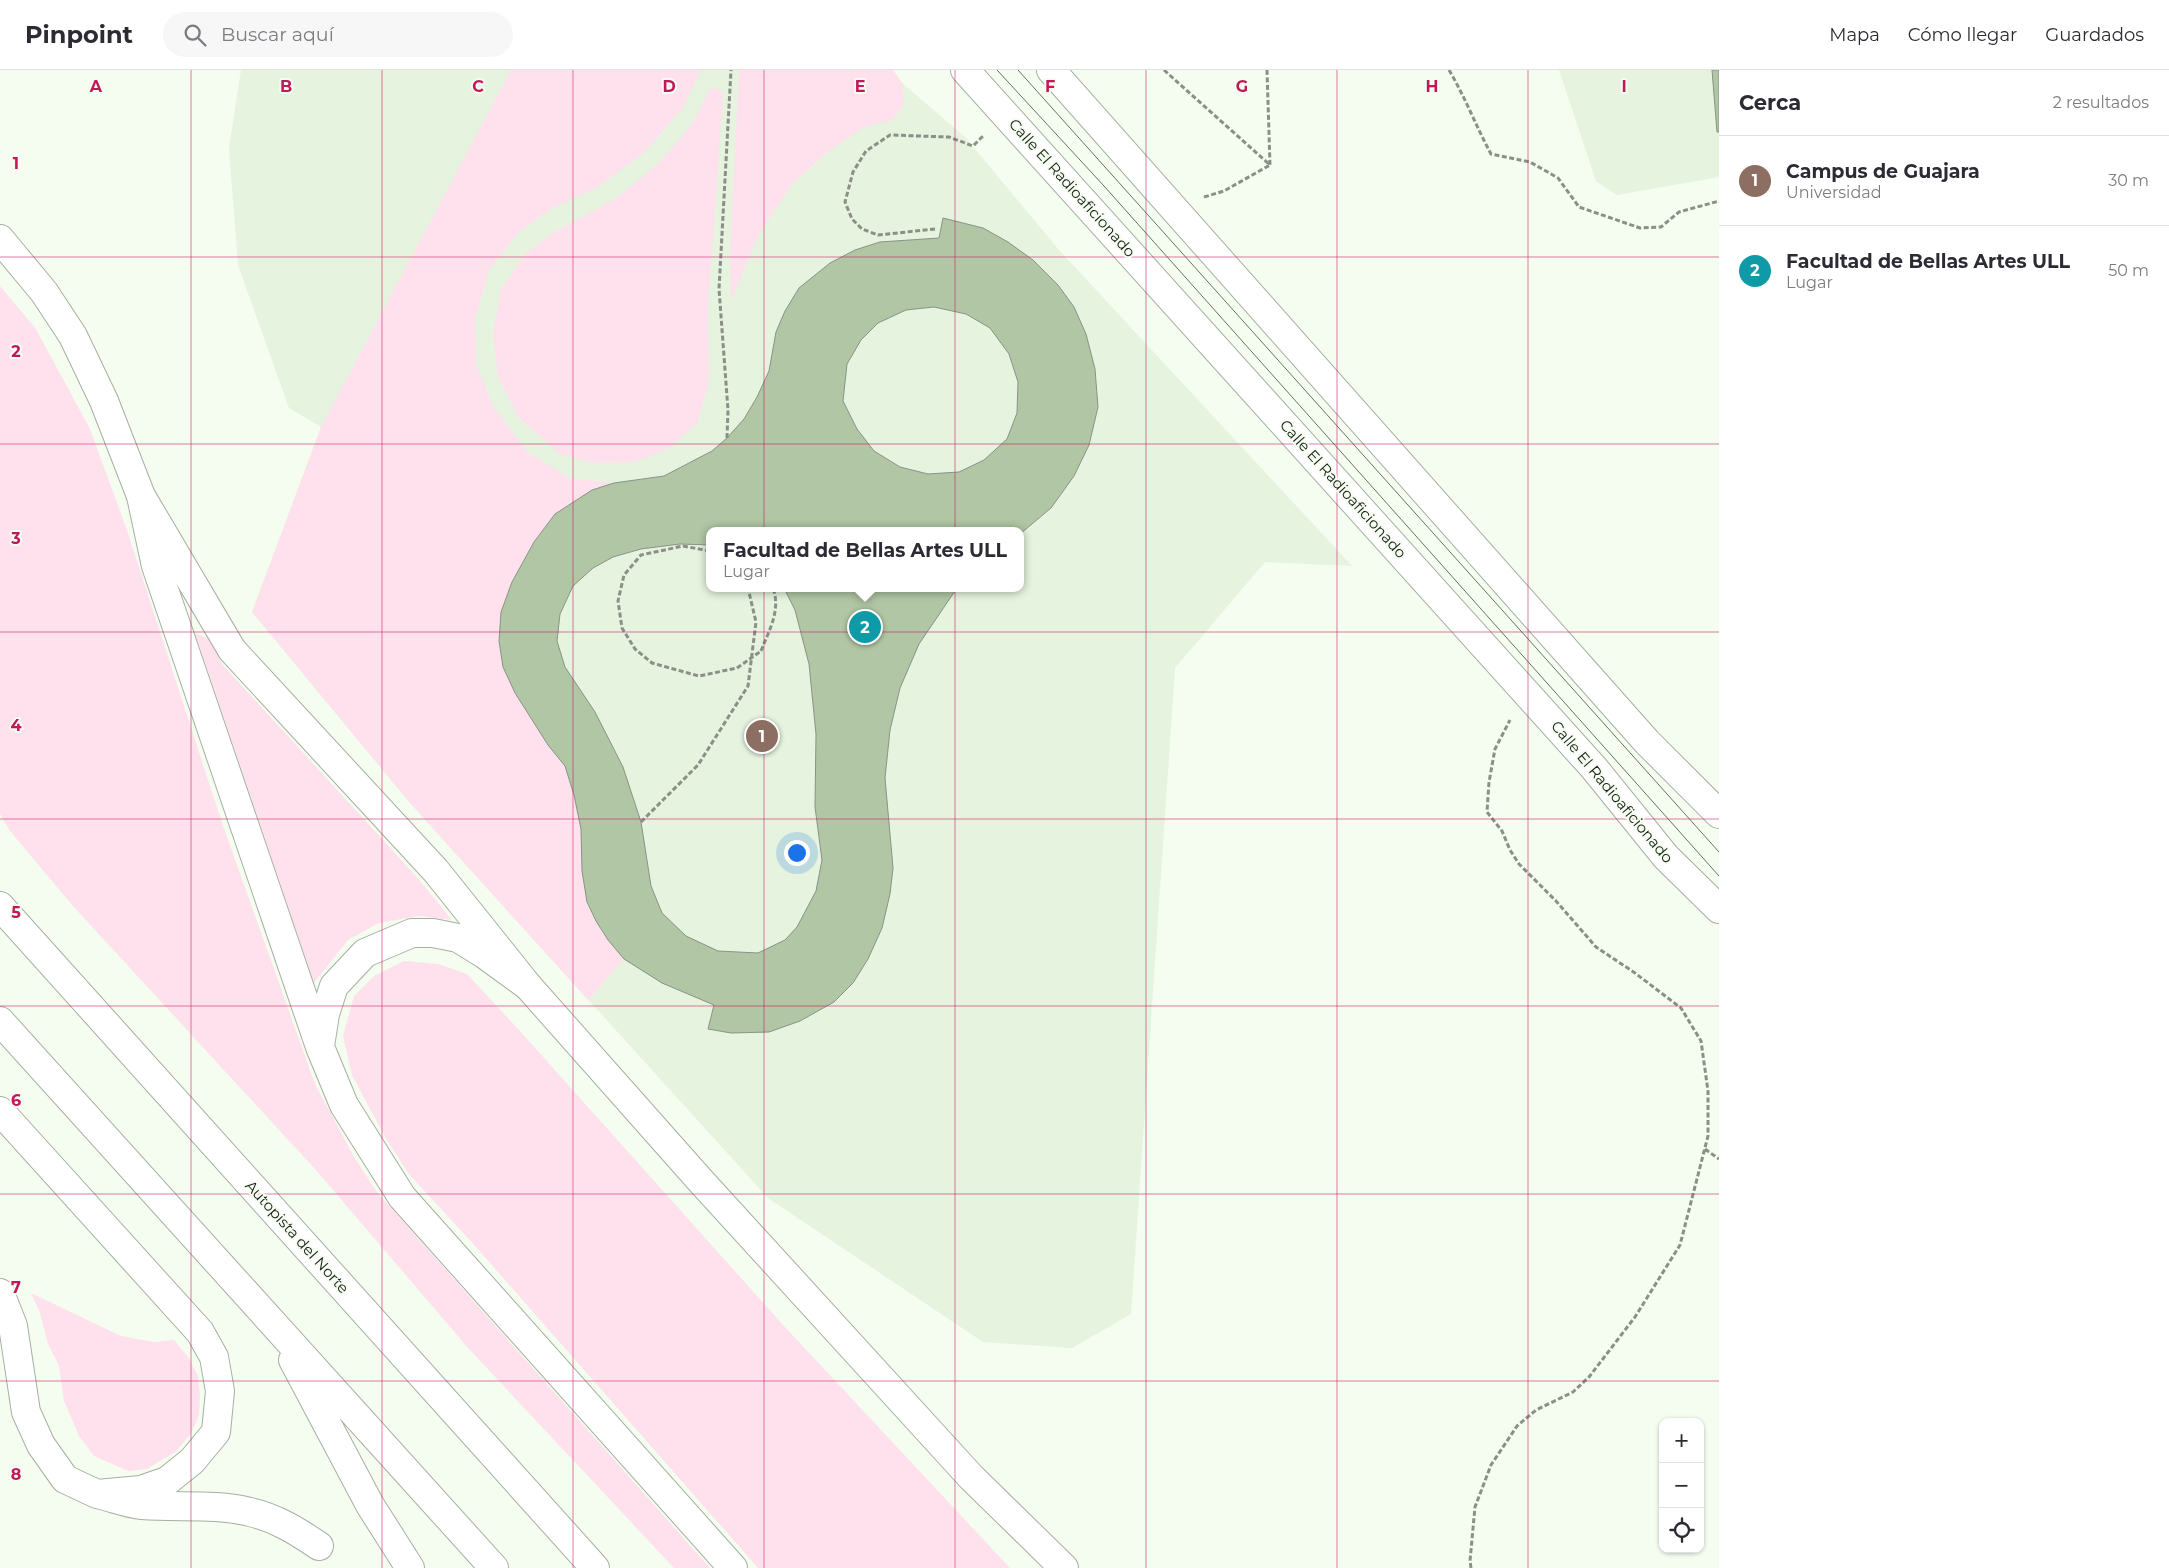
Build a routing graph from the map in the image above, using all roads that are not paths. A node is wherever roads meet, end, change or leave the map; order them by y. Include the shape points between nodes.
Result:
1 (965, 70) edge
2 (1051, 70) edge
3 (0, 239) edge
4 (141, 496) junction
5 (1719, 814) edge
6 (0, 889) edge
7 (0, 906) edge
8 (1719, 909) edge
9 (19, 927) junction
10 (528, 986) junction
11 (0, 1021) edge
12 (320, 1047) junction
13 (0, 1111) edge
14 (0, 1292) edge
15 (272, 1322) junction
16 (97, 1494) junction
17 (319, 1546) dead end
18 (410, 1568) edge
19 (494, 1568) edge
20 (595, 1568) edge
21 (733, 1568) edge
22 (1064, 1568) edge

1 - 8 main road, Calle El Radioaficionado via 1594,768 1666,857
2 - 5 main road via 1647,742
3 - 4 main road via 44,292 73,336 104,401
4 - 10 main road via 232,650 436,871
4 - 12 main road via 156,566
6 - 9 main road
7 - 9 main road, Autopista del Norte
9 - 20 main road, Autopista del Norte
10 - 12 main road via 458,938 412,933 365,953 334,986 325,1014
10 - 22 main road via 698,1179 971,1477
11 - 15 main road
12 - 21 main road via 344,1105 402,1197
13 - 16 main road via 200,1332 214,1356 220,1391 216,1432 192,1461 167,1481 141,1490
14 - 16 main road via 13,1326 26,1412 41,1445 65,1479
15 - 18 main road via 370,1505
15 - 19 main road
16 - 17 main road via 140,1505 249,1511 298,1531

